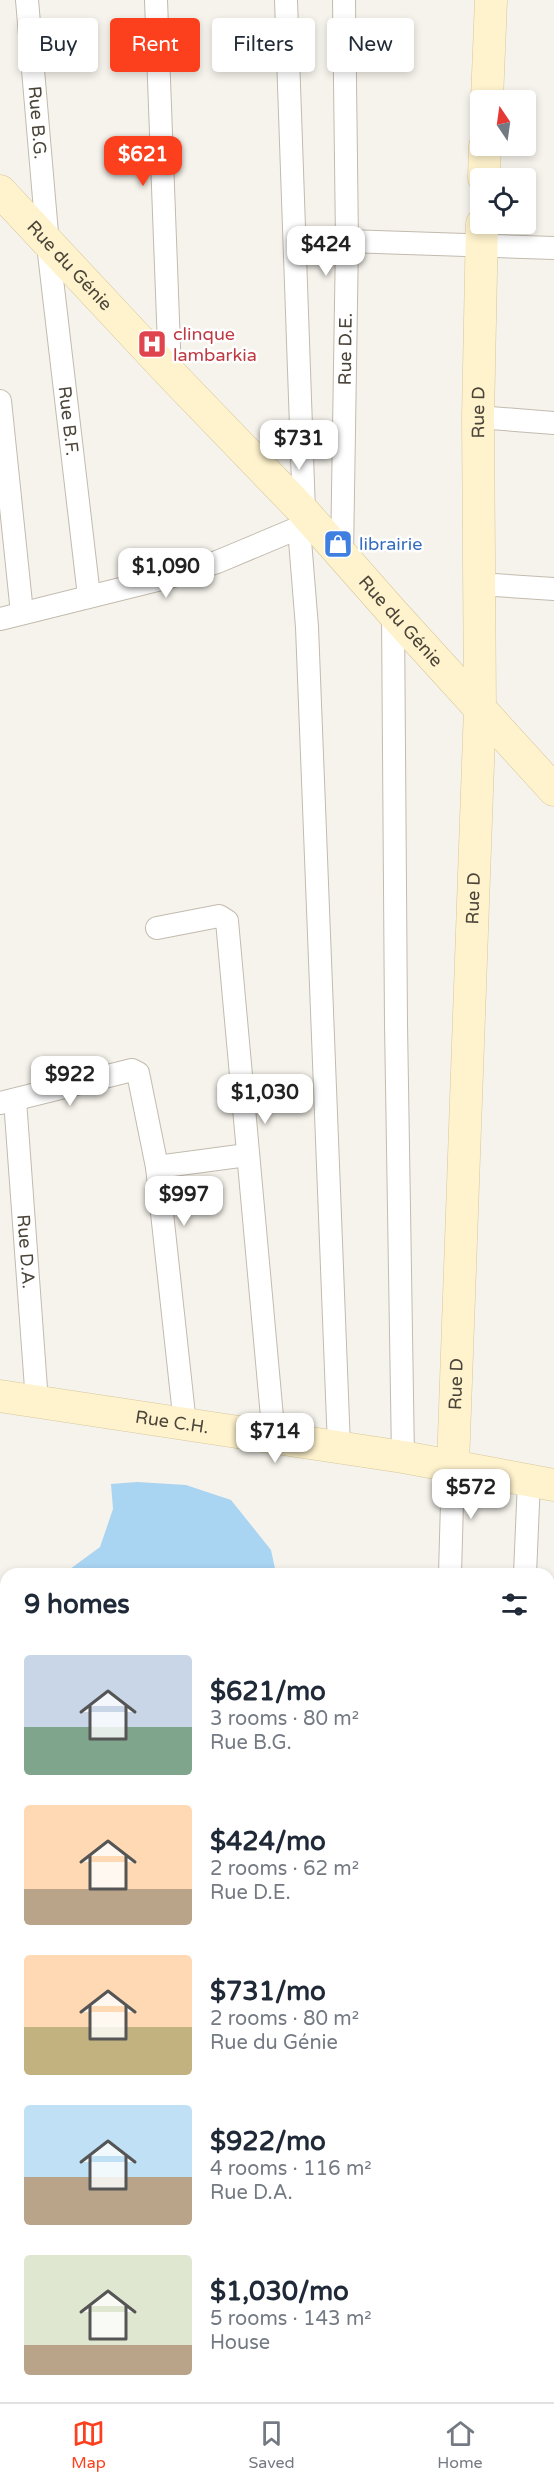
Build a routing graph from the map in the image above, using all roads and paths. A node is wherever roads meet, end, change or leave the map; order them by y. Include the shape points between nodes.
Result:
1 (27, 0) edge
2 (156, 0) edge
3 (286, 0) edge
4 (344, 0) edge
5 (490, 0) edge
6 (487, 90) edge
7 (0, 191) edge
8 (482, 234) edge
9 (346, 241) junction
10 (48, 245) junction
11 (554, 248) edge
12 (170, 373) junction
13 (0, 401) edge
14 (478, 417) junction
15 (554, 423) edge
16 (305, 520) junction
17 (342, 555) junction
18 (479, 584) junction
19 (554, 588) edge
20 (89, 596) junction
21 (22, 613) junction
22 (393, 613) junction
23 (0, 619) edge
24 (480, 707) junction
25 (554, 790) edge
26 (157, 928) dead end
27 (8, 1102) edge
28 (247, 1155) junction
29 (157, 1167) junction
30 (1, 1397) edge
31 (38, 1402) junction
32 (185, 1424) junction
33 (274, 1439) junction
34 (339, 1447) junction
35 (403, 1457) junction
36 (453, 1465) junction
37 (542, 1483) edge
38 (450, 1568) edge
39 (526, 1568) edge

1 - 10 street, Rue B.G.
2 - 12 street
3 - 16 street
4 - 9 street, Rue D.E.
5 - 6 street
7 - 10 street, Rue du Génie
8 - 9 street
8 - 11 street
8 - 14 street, Rue D
9 - 17 street, Rue D.E.
10 - 12 street, Rue du Génie
10 - 20 street, Rue B.F.
12 - 16 street, Rue du Génie
13 - 21 street
14 - 15 street
14 - 18 street, Rue D
16 - 17 street, Rue du Génie
16 - 20 street via 217,562
16 - 34 street
17 - 22 street, Rue du Génie
18 - 19 street
18 - 24 street, Rue D
20 - 21 street
21 - 23 street
22 - 24 street, Rue du Génie
22 - 35 street
24 - 25 street, Rue du Génie
24 - 36 street, Rue D
26 - 28 street via 219,916 227,921
27 - 29 street via 136,1071
27 - 31 street, Rue D.A.
28 - 29 street
28 - 33 street
29 - 32 street
30 - 31 street, Rue C.H.
31 - 32 street, Rue C.H.
32 - 33 street, Rue C.H.
33 - 34 street, Rue C.H.
34 - 35 street, Rue C.H.
35 - 36 street, Rue C.H.
36 - 37 street, Rue C.H.
36 - 38 street, Rue D
37 - 39 street

